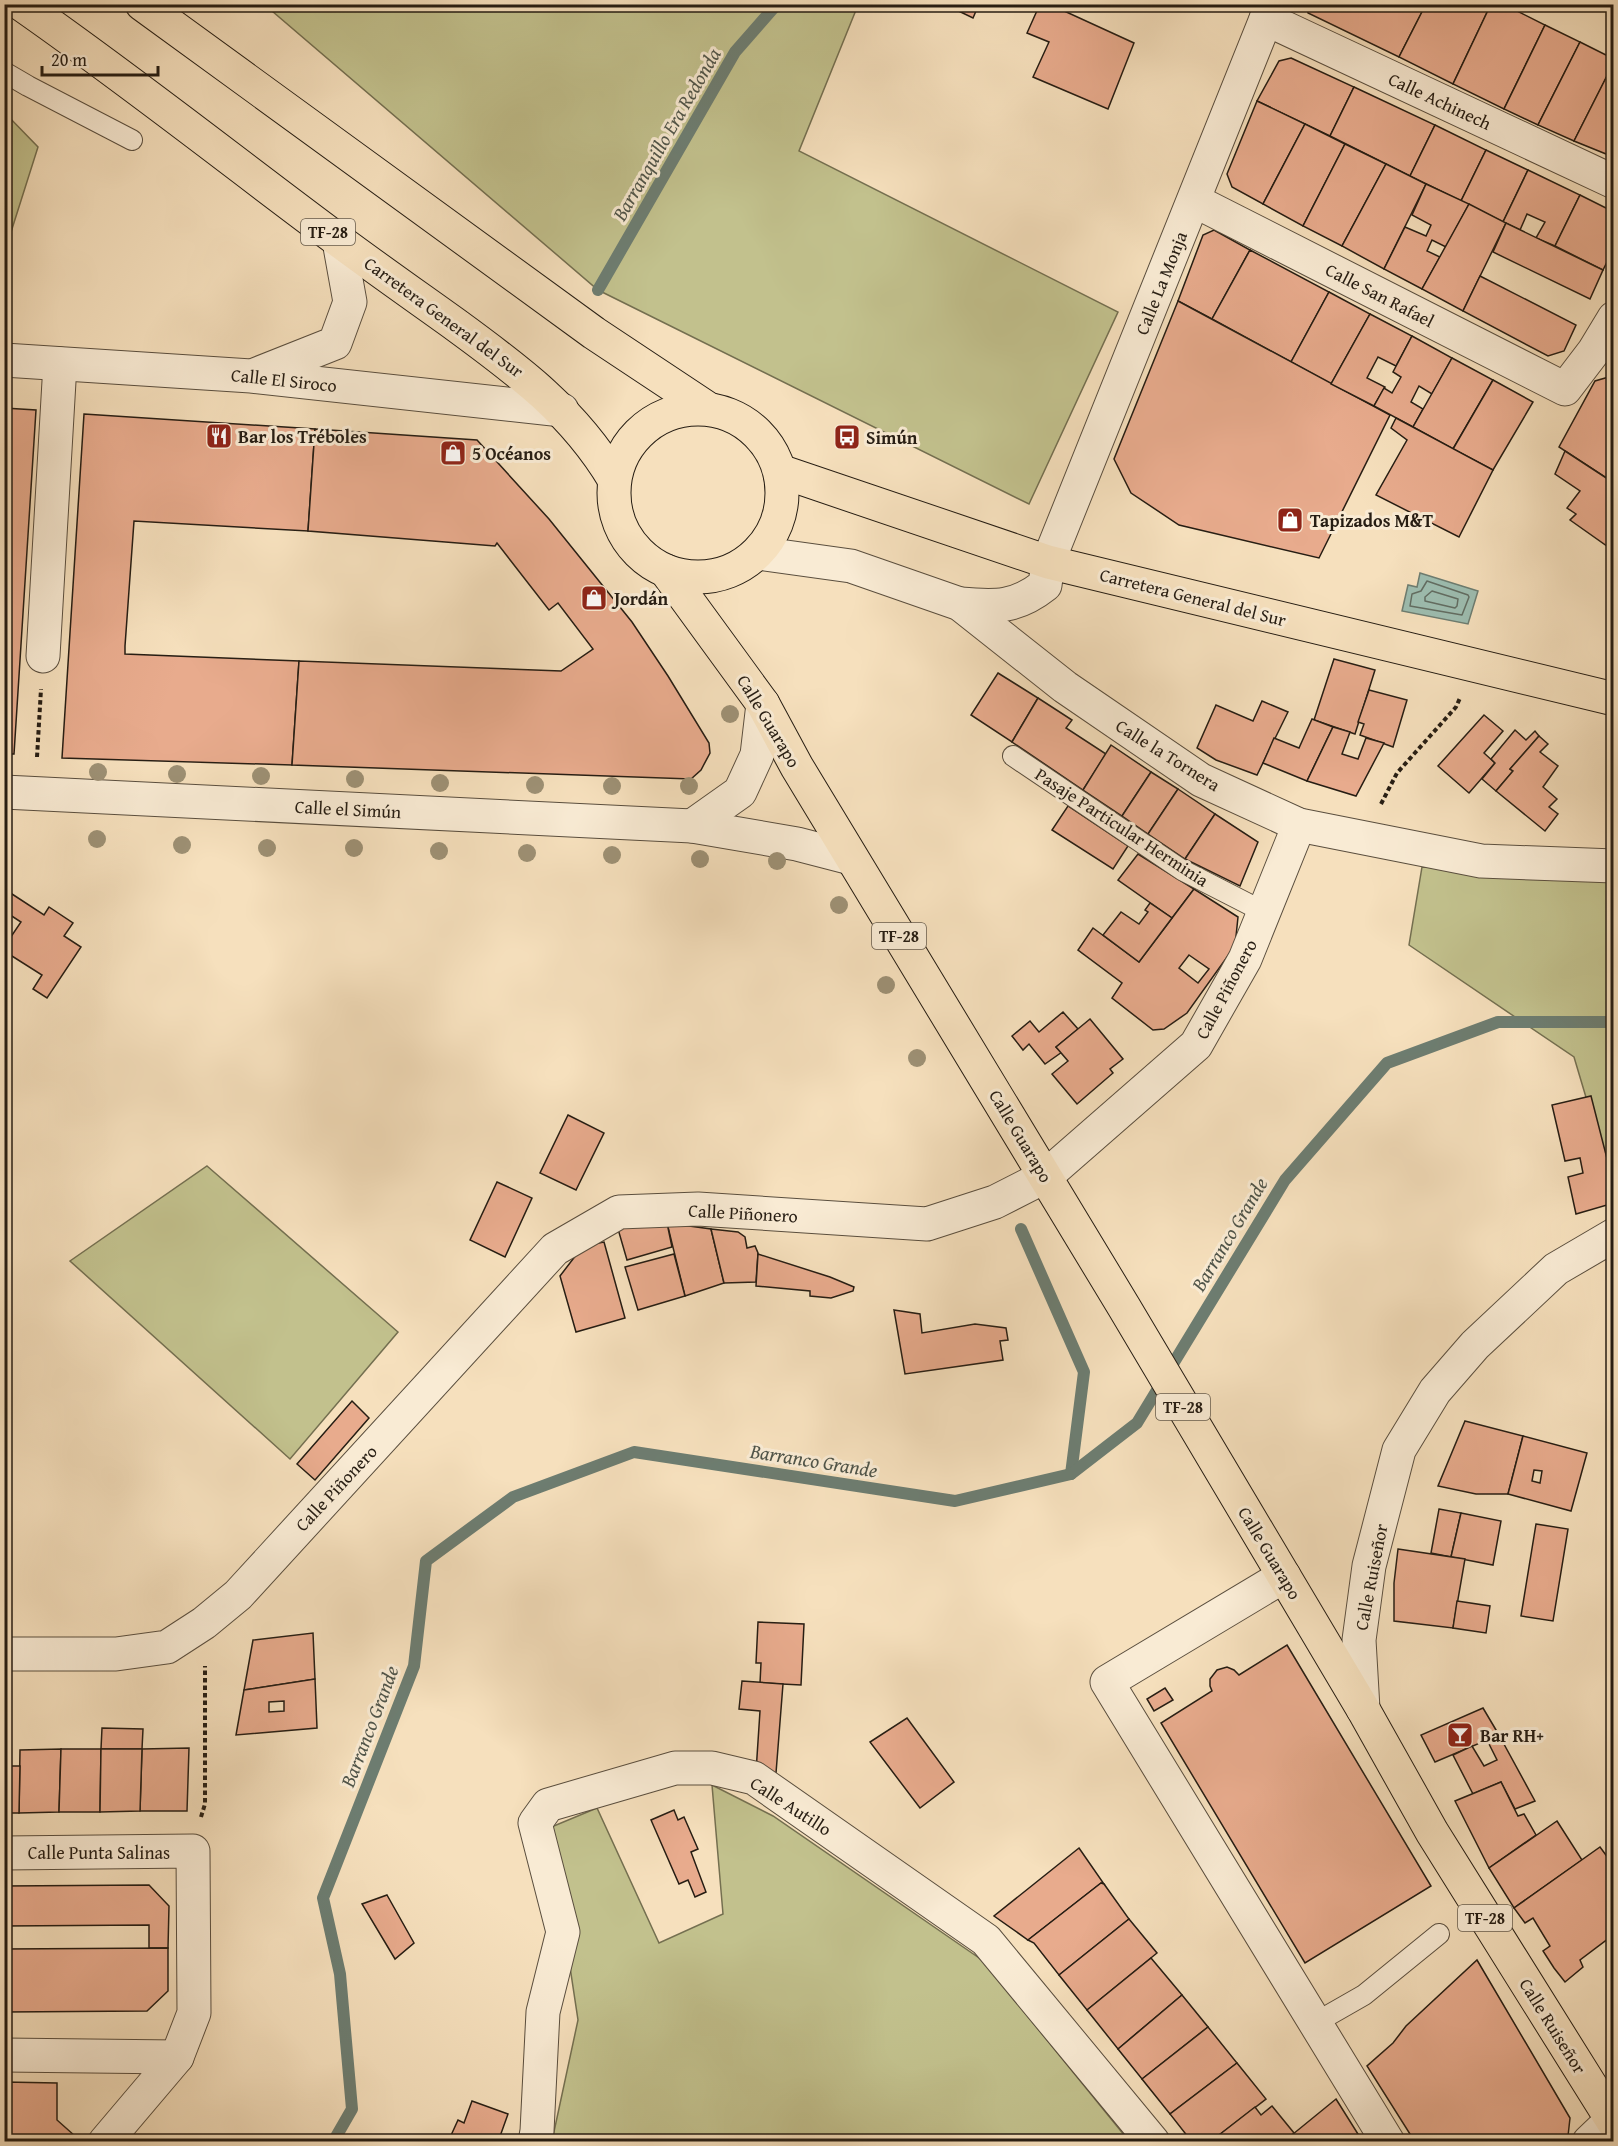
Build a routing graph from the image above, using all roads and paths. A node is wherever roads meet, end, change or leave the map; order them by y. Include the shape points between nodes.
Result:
1 (21, 4) edge
2 (142, 4) edge
3 (1269, 12) edge
4 (4, 72) edge
5 (132, 140) dead end
6 (1614, 182) edge
7 (1195, 201) junction
8 (339, 241) junction
9 (1614, 318) edge
10 (1604, 357) edge
11 (4, 360) edge
12 (60, 363) junction
13 (251, 376) junction
14 (707, 408) junction
15 (562, 410) junction
16 (780, 471) junction
17 (614, 479) junction
18 (758, 553) junction
19 (1048, 562) junction
20 (666, 572) junction
21 (960, 603) junction
22 (43, 656) joint
23 (1478, 666) junction
24 (1614, 699) edge
25 (763, 704) junction
26 (1013, 756) dead end
27 (20, 793) edge
28 (1299, 825) junction
29 (692, 826) junction
30 (1363, 839) junction
31 (851, 858) junction
32 (1614, 866) edge
33 (1264, 912) junction
34 (1046, 1176) junction
35 (1614, 1235) edge
36 (1284, 1576) junction
37 (204, 1623) junction
38 (4, 1654) edge
39 (1363, 1709) junction
40 (193, 1851) junction
41 (4, 1852) edge
42 (1439, 1934) dead end
43 (1316, 2023) junction
44 (4, 2055) edge
45 (177, 2057) junction
46 (1605, 2128) edge
47 (105, 2142) edge
48 (535, 2142) edge
49 (1152, 2142) edge
50 (1388, 2142) edge

1 - 8 main road, Carretera General del Sur / TF-28
2 - 14 main road, TF-28 via 594,333
3 - 6 street, Calle Achinech
3 - 7 street, Calle La Monja
4 - 5 lane
7 - 10 street, Calle San Rafael via 1565,389
7 - 19 street, Calle La Monja
8 - 13 street via 350,302 334,343
8 - 15 main road, Carretera General del Sur / TF-28 via 514,367
9 - 10 street
11 - 12 street, Calle El Siroco
12 - 13 street, Calle El Siroco
12 - 22 street
13 - 15 street, Calle El Siroco
14 - 16 main road, TF-28 via 731,415 753,428 769,447
14 - 17 main road, TF-28 via 681,410 657,418 637,434
15 - 17 main road, Carretera General del Sur / TF-28 via 597,450
16 - 18 main road, TF-28 via 780,515
16 - 19 main road, Carretera General del Sur
17 - 20 main road, TF-28 via 614,502 631,544
18 - 20 main road, TF-28 via 724,574 685,577
18 - 21 street, Calle la Tornera via 851,567
19 - 21 street, Calle La Monja via 1045,585 1028,598 994,606
19 - 23 main road, Carretera General del Sur
20 - 25 main road, Calle Guarapo / TF-28
21 - 28 street, Calle la Tornera via 1065,687 1201,780
22 - 27 path
23 - 24 main road, Carretera General del Sur
23 - 30 path via 1456,707 1397,773
25 - 29 street via 757,755 740,792
25 - 31 main road, Calle Guarapo / TF-28
26 - 33 lane, Pasaje Particular Herminia via 1182,870
27 - 29 street, Calle el Simún
28 - 30 street, Calle la Tornera
28 - 33 street, Calle Piñonero
29 - 31 street, Calle el Simún via 797,844
30 - 32 street, Calle la Tornera via 1480,861
31 - 34 main road, Calle Guarapo / TF-28
33 - 34 street, Calle Piñonero via 1245,959 1196,1045
34 - 36 main road, Calle Guarapo / TF-28
34 - 37 street, Calle Piñonero via 995,1202 927,1224 698,1209 619,1212 555,1249 238,1594
35 - 39 street, Calle Ruiseñor via 1556,1269 1475,1345 1435,1391 1400,1450 1369,1566 1359,1640
36 - 39 main road, Calle Guarapo / TF-28
36 - 43 street via 1107,1682
37 - 38 street, Calle Piñonero via 167,1647 116,1654
37 - 40 path via 205,1804
39 - 46 main road, Calle Ruiseñor / TF-28
40 - 41 street, Calle Punta Salinas
40 - 45 street via 194,2013
42 - 43 lane via 1364,1995
43 - 50 street
44 - 45 street
45 - 47 street
48 - 49 street, Calle Autillo via 543,2012 562,1932 535,1823 548,1805 675,1768 712,1768 754,1778 986,1940

